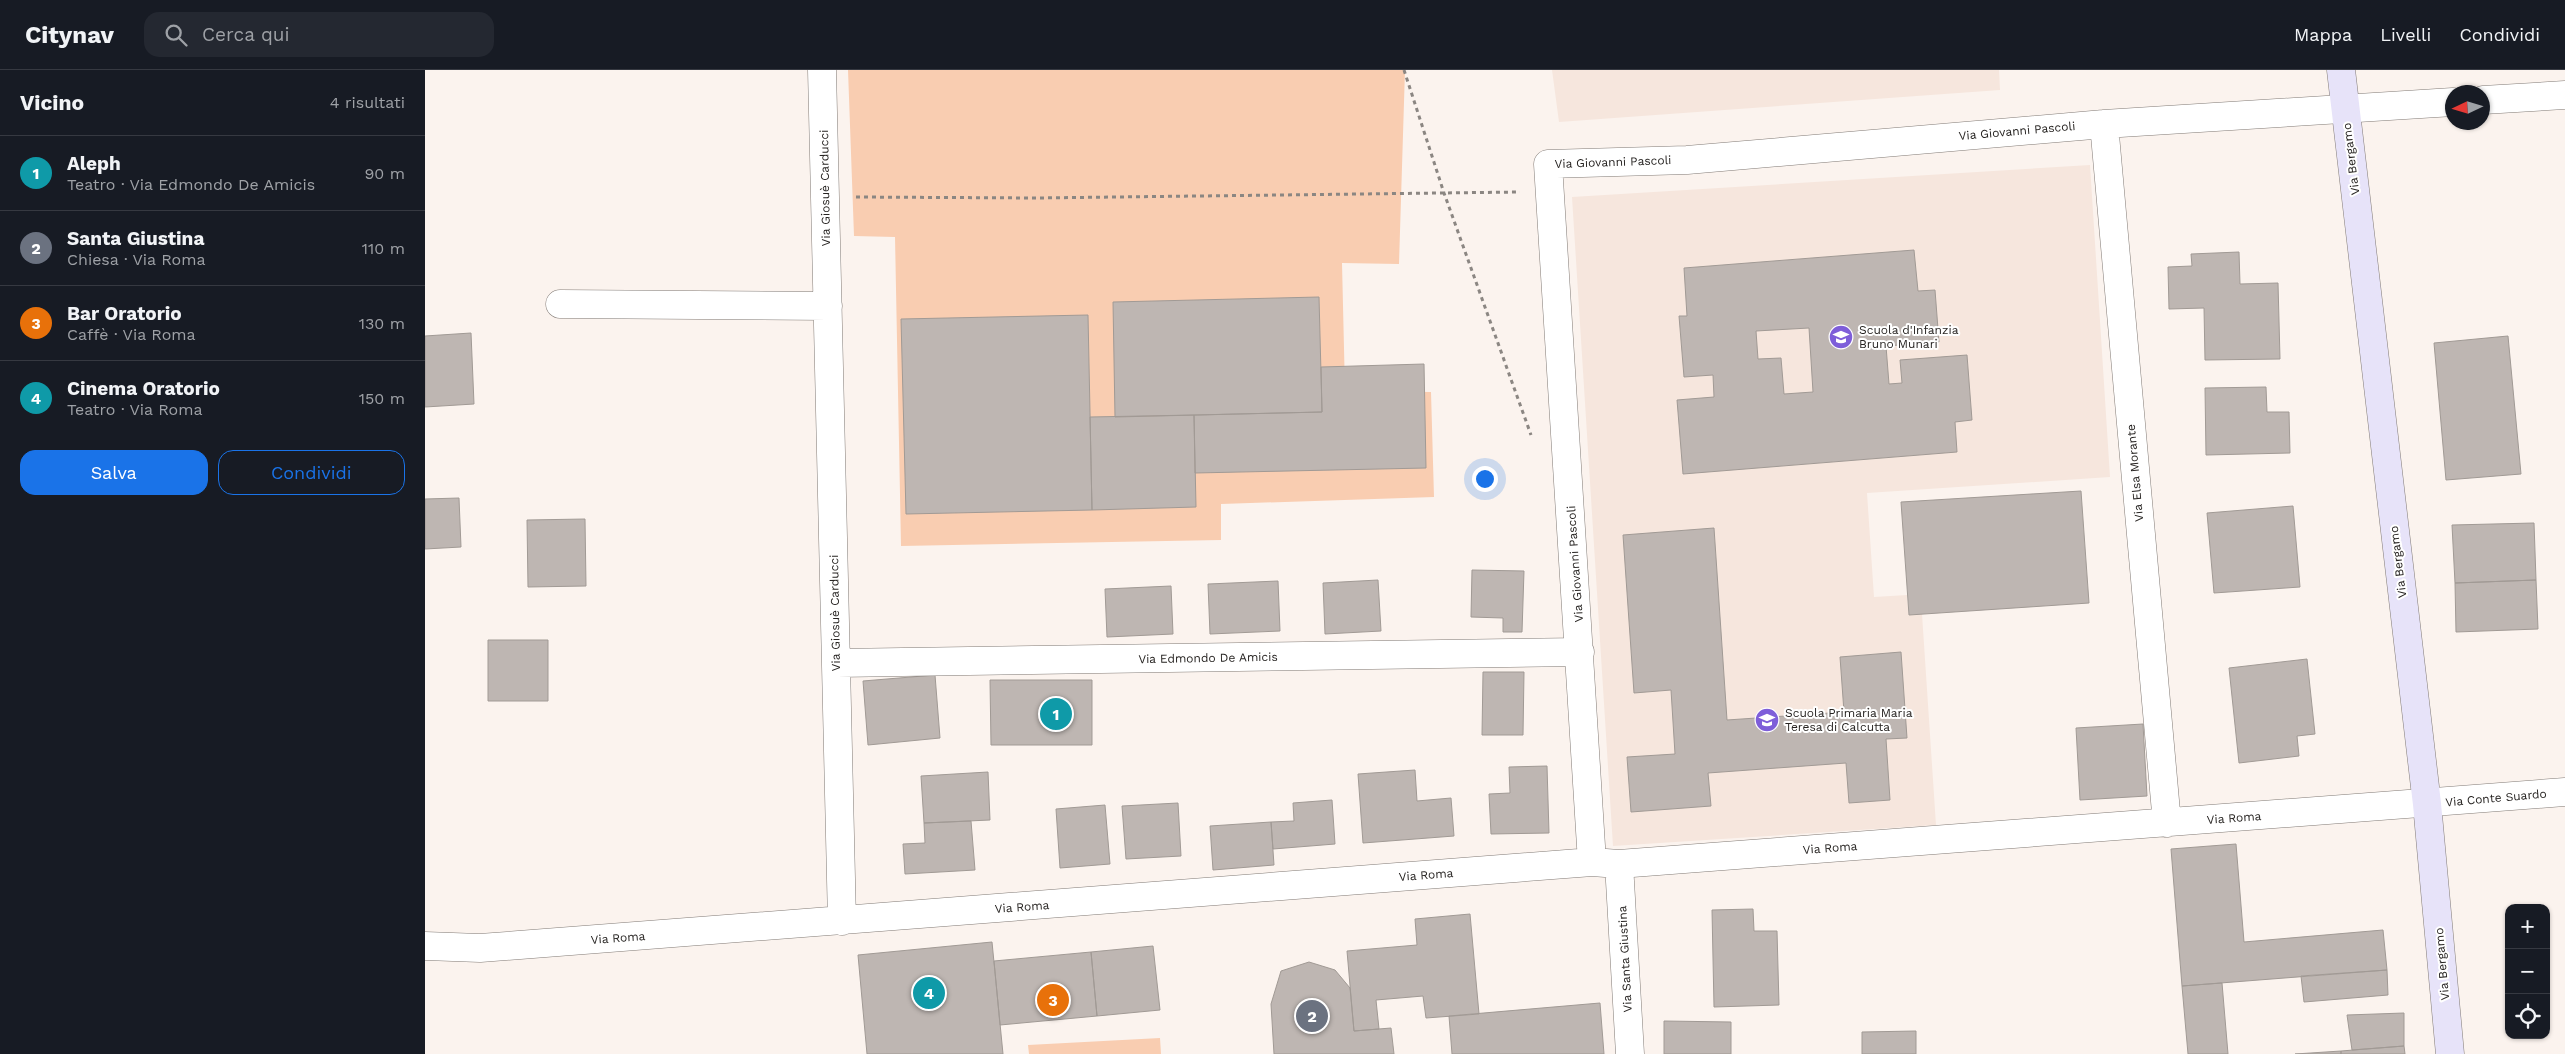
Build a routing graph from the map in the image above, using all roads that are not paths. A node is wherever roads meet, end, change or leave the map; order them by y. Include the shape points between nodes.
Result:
1 (822, 70) edge
2 (2341, 70) edge
3 (2565, 95) edge
4 (2490, 100) edge
5 (2445, 103) edge
6 (2345, 109) junction
7 (2103, 124) junction
8 (560, 304) dead end
9 (828, 306) junction
10 (1580, 652) junction
11 (837, 664) junction
12 (2565, 792) edge
13 (2427, 804) junction
14 (2167, 823) junction
15 (1591, 862) junction
16 (1619, 864) junction
17 (843, 921) junction
18 (425, 946) edge
19 (1630, 1054) edge
20 (2450, 1054) edge

1 - 9 street, Via Giosuè Carducci
2 - 6 street, Via Bergamo
3 - 4 street
5 - 6 street, Via Giovanni Pascoli
6 - 7 street, Via Giovanni Pascoli
6 - 13 street, Via Bergamo
7 - 10 street, Via Giovanni Pascoli via 1687,160 1549,164
7 - 14 street, Via Elsa Morante
8 - 9 street
9 - 11 street, Via Giosuè Carducci
10 - 11 street, Via Edmondo De Amicis
10 - 15 street, Via Giovanni Pascoli
11 - 17 street, Via Giosuè Carducci
12 - 13 street, Via Conte Suardo
13 - 14 street, Via Roma
13 - 20 street, Via Bergamo
14 - 16 street, Via Roma
15 - 16 street, Via Roma
15 - 17 street, Via Roma
16 - 19 street, Via Santa Giustina
17 - 18 street, Via Roma via 480,948

